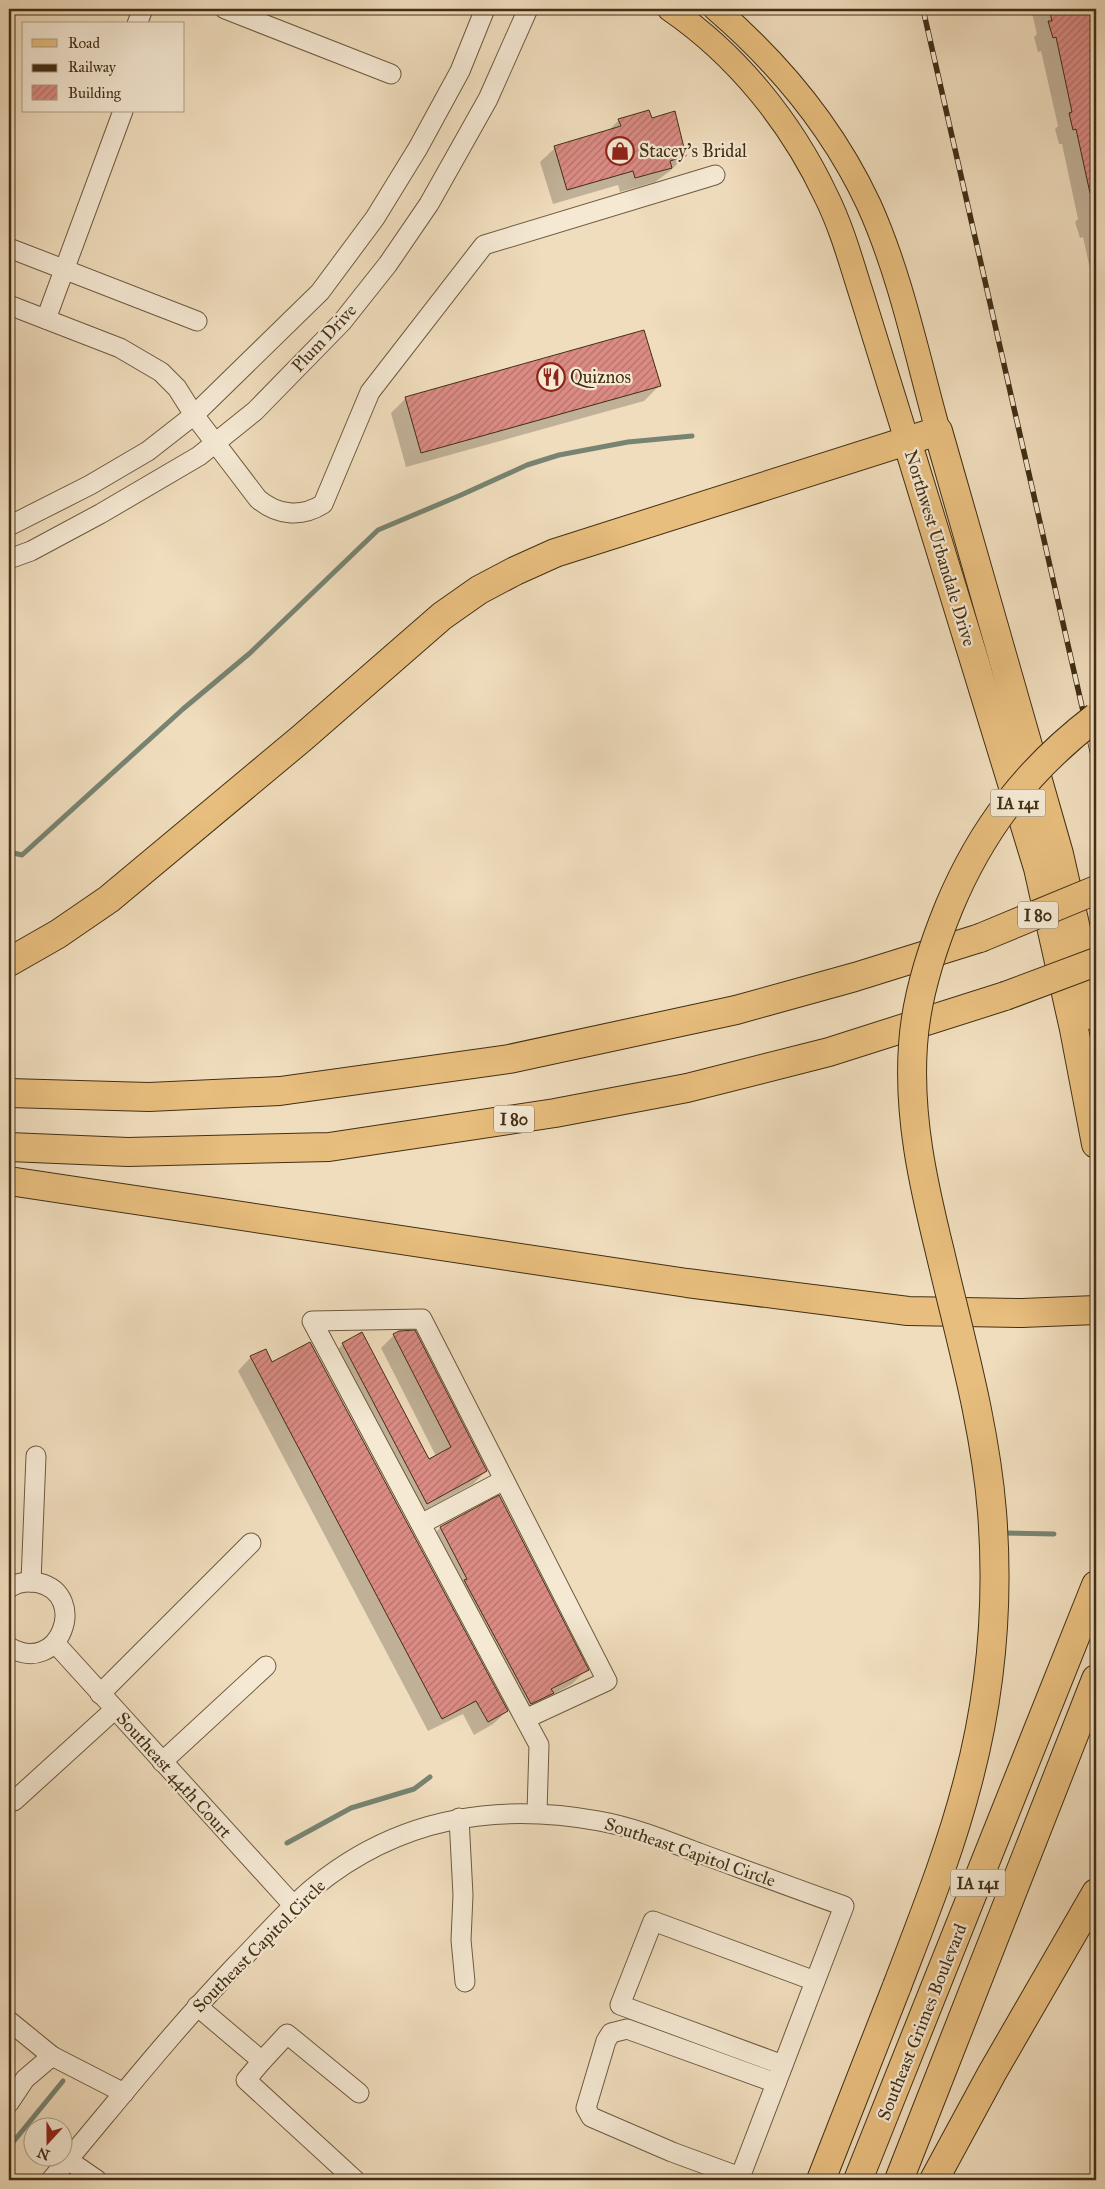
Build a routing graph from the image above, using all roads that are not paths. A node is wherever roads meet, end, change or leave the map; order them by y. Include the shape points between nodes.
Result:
1 (143, 9) edge
2 (225, 9) edge
3 (485, 9) edge
4 (528, 9) edge
5 (670, 9) edge
6 (716, 9) edge
7 (139, 22) edge
8 (391, 74) dead end
9 (123, 112) edge
10 (715, 176) dead end
11 (9, 248) edge
12 (64, 269) junction
13 (9, 305) edge
14 (46, 319) junction
15 (197, 320) dead end
16 (194, 415) junction
17 (938, 431) junction
18 (907, 441) junction
19 (216, 443) junction
20 (9, 526) edge
21 (9, 559) edge
22 (1096, 717) edge
23 (1096, 890) edge
24 (9, 962) edge
25 (1096, 962) edge
26 (1096, 1017) edge
27 (9, 1093) edge
28 (1096, 1144) edge
29 (9, 1147) edge
30 (9, 1181) edge
31 (1096, 1310) edge
32 (36, 1456) dead end
33 (504, 1480) junction
34 (421, 1524) junction
35 (251, 1544) dead end
36 (31, 1582) junction
37 (1096, 1585) edge
38 (9, 1588) edge
39 (55, 1643) junction
40 (9, 1647) edge
41 (266, 1666) dead end
42 (1096, 1679) edge
43 (100, 1694) junction
44 (114, 1710) junction
45 (525, 1720) junction
46 (162, 1762) junction
47 (14, 1800) dead end
48 (538, 1813) junction
49 (459, 1818) junction
50 (1096, 1893) edge
51 (294, 1906) junction
52 (815, 1981) junction
53 (465, 1982) dead end
54 (197, 2006) junction
55 (9, 2021) edge
56 (52, 2056) junction
57 (262, 2060) junction
58 (779, 2074) junction
59 (124, 2093) junction
60 (359, 2093) dead end
61 (9, 2103) edge
62 (72, 2155) edge
63 (72, 2163) edge
64 (63, 2166) edge
65 (739, 2179) edge
66 (51, 2180) edge
67 (97, 2180) edge
68 (355, 2180) edge
69 (821, 2180) edge
70 (858, 2180) edge
71 (899, 2180) edge
72 (934, 2180) edge

1 - 7 street
2 - 8 street
3 - 16 street, Plum Drive via 460,71 375,218 320,292
4 - 19 street, Plum Drive via 462,148 388,264 342,322 255,412
5 - 18 main road, Northwest Urbandale Drive via 750,79 805,155 843,236
6 - 17 main road, Northwest Urbandale Drive via 787,77 818,116 845,160 885,246
9 - 12 street
10 - 19 street via 484,245 370,392 323,504 314,510 294,513 269,508 253,493
11 - 12 street
12 - 14 street
12 - 15 street
13 - 14 street
14 - 16 street via 140,358 177,388
16 - 19 street
16 - 20 street, Plum Drive via 148,451
17 - 18 highway
17 - 26 highway, Northwest Urbandale Drive / IA 141 via 1059,854
18 - 24 highway via 555,553 480,590 436,622 109,899
18 - 28 highway, Northwest Urbandale Drive / IA 141 via 1038,868
19 - 21 street, Plum Drive via 100,514 31,551
22 - 69 highway, bridge via 1057,748 1017,790 977,847 937,935 914,1035 913,1083 918,1157 968,1368 992,1511 991,1643 969,1779 937,1882
23 - 27 highway, I 80, bridge via 980,938 736,1010 509,1059 280,1091 149,1097
25 - 29 highway, I 80, bridge via 1005,996 829,1052 687,1088 535,1116 329,1147 128,1152
30 - 31 highway via 668,1280 898,1310 1022,1313
32 - 36 street
33 - 34 street
33 - 34 street via 422,1319 312,1321
33 - 45 street via 607,1680
34 - 45 street
35 - 43 street
36 - 38 street
36 - 39 street via 53,1590 61,1600 65,1622
37 - 70 highway, Southeast Grimes Boulevard / IA 141
39 - 40 street via 33,1654 17,1652
39 - 43 street, Southeast 44th Court
41 - 46 street
42 - 71 highway, Southeast Grimes Boulevard / IA 141
43 - 44 street, Southeast 44th Court
44 - 46 street, Southeast 44th Court
44 - 47 street
45 - 48 street via 539,1746
46 - 51 street, Southeast 44th Court
48 - 49 street, Southeast Capitol Circle via 491,1813
48 - 52 street, Southeast Capitol Circle via 601,1821 659,1838 844,1906
49 - 51 street, Southeast Capitol Circle via 396,1836 366,1851 338,1868
49 - 53 street
50 - 72 highway
51 - 54 street, Southeast Capitol Circle
52 - 58 street
52 - 58 street via 653,1921 620,2005
54 - 57 street
54 - 59 street, Southeast Capitol Circle
55 - 56 street
56 - 59 street
56 - 61 street via 24,2079
57 - 60 street via 287,2034
57 - 68 street via 246,2080
58 - 65 street
58 - 65 street via 627,2029 611,2033 606,2041 586,2108 592,2117
59 - 62 street, Southeast Capitol Circle
63 - 67 street
64 - 66 street, Southeast Capitol Circle

